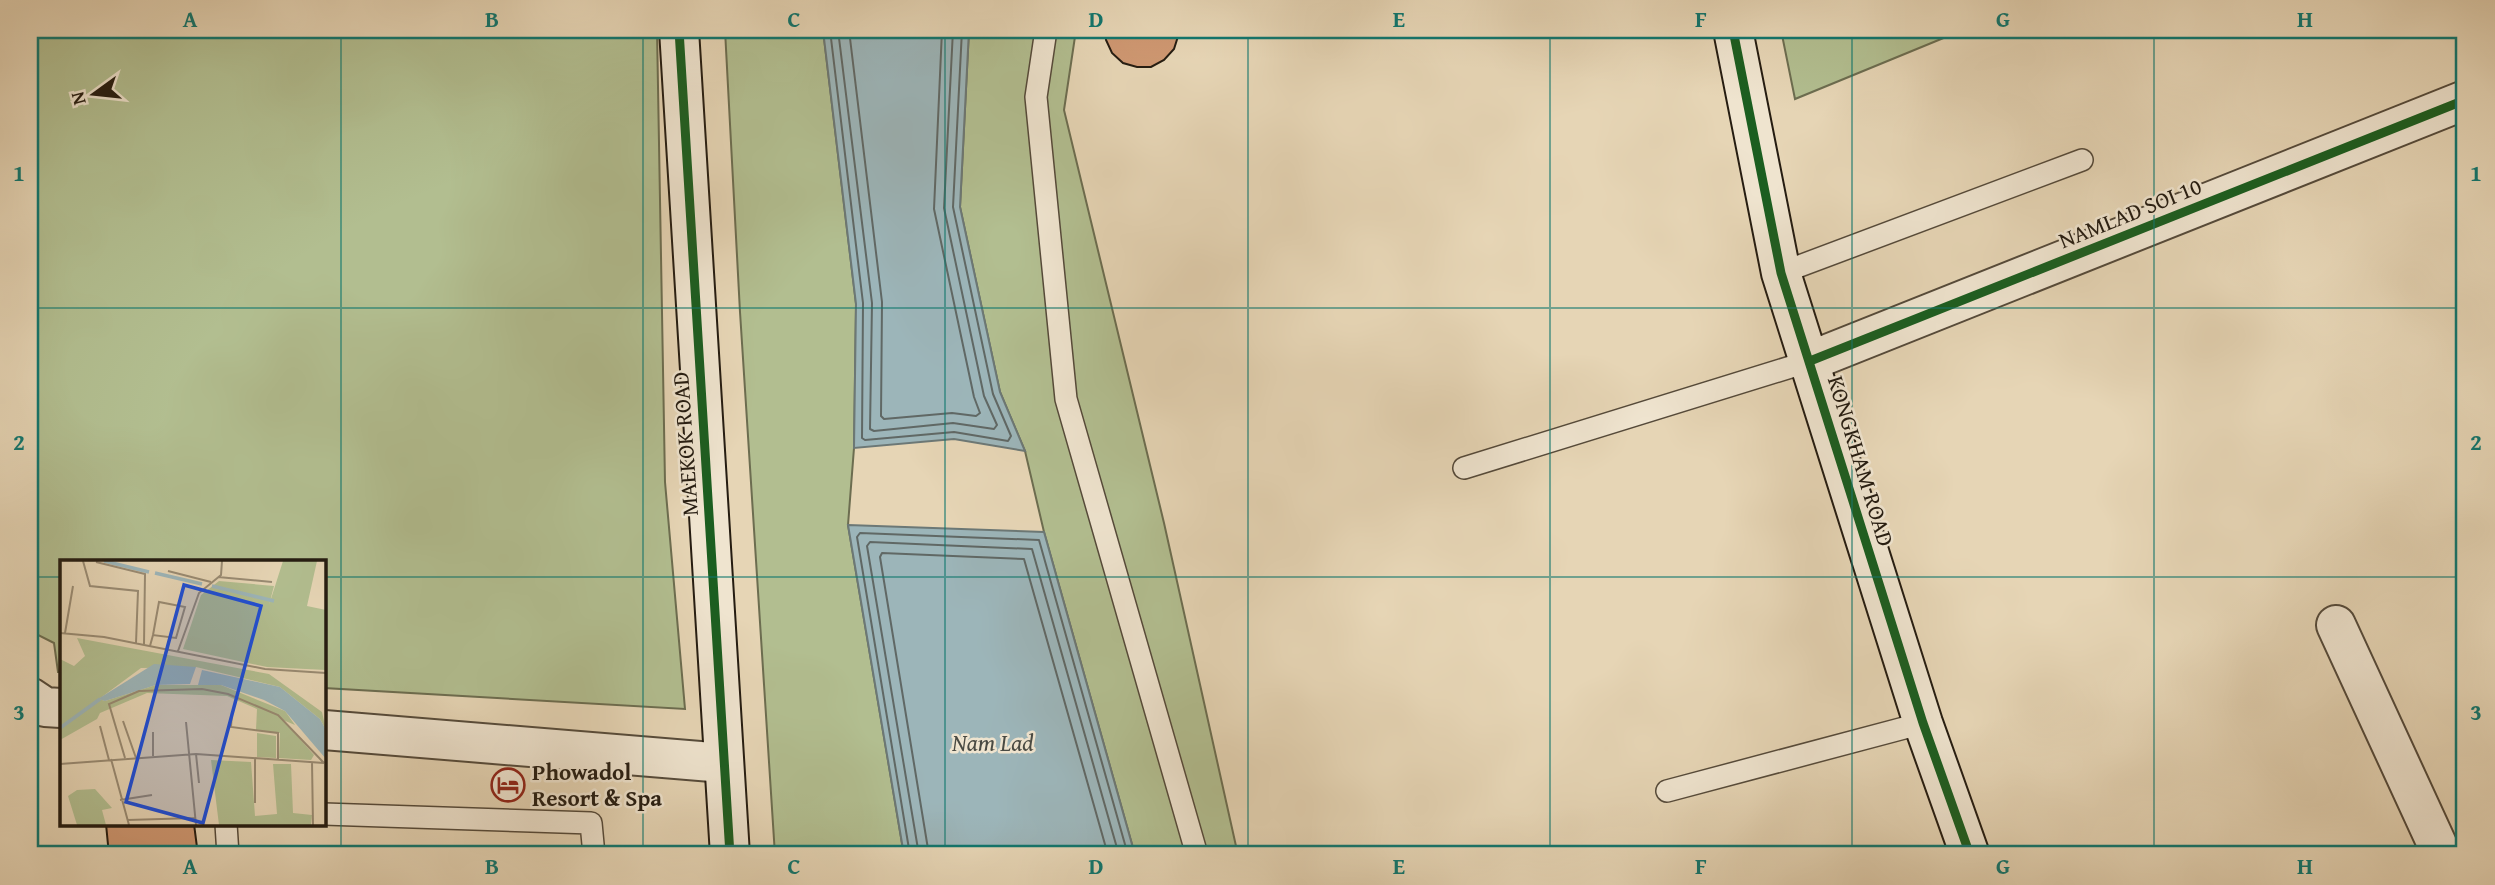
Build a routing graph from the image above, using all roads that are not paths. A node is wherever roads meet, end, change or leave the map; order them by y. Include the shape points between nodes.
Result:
1 (679, 30) edge
2 (1046, 30) edge
3 (1734, 30) edge
4 (2465, 100) edge
5 (2082, 160) dead end
6 (1781, 273) junction
7 (1810, 361) junction
8 (1464, 468) dead end
9 (2336, 625) dead end
10 (30, 697) edge
11 (60, 708) edge
12 (1923, 723) junction
13 (326, 730) edge
14 (724, 763) junction
15 (1667, 791) dead end
16 (326, 814) edge
17 (226, 826) edge
18 (228, 855) edge
19 (594, 855) edge
20 (730, 855) edge
21 (1197, 855) edge
22 (1969, 855) edge
23 (2442, 855) edge

1 - 14 street, MAEKOK ROAD
2 - 21 lane via 1037,97 1066,399
3 - 6 street, KONGKHAM ROAD
4 - 7 street, NAMLAD SOI 10
5 - 6 lane
6 - 7 street, KONGKHAM ROAD
7 - 8 lane
7 - 12 street, KONGKHAM ROAD
9 - 23 street
10 - 11 street via 45,707
12 - 15 lane
12 - 22 street, KONGKHAM ROAD
13 - 14 street
14 - 20 street, MAEKOK ROAD
16 - 19 lane via 591,823
17 - 18 lane

